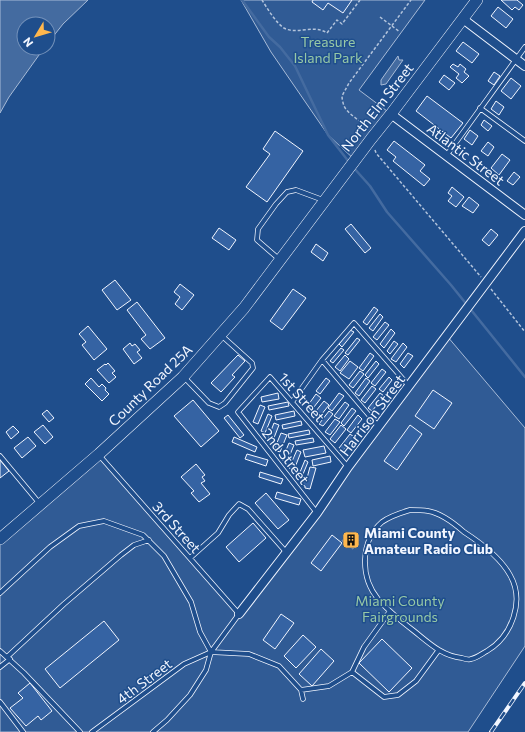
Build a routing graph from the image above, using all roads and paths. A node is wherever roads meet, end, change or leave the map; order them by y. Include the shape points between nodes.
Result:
1 (262, 0) edge
2 (360, 0) edge
3 (411, 0) edge
4 (477, 0) edge
5 (380, 17) dead end
6 (463, 19) junction
7 (392, 26) junction
8 (400, 32) dead end
9 (525, 47) edge
10 (516, 59) junction
11 (525, 66) edge
12 (480, 108) junction
13 (391, 114) junction
14 (371, 139) junction
15 (525, 141) edge
16 (446, 156) junction
17 (325, 200) junction
18 (525, 215) edge
19 (525, 231) edge
20 (300, 234) joint
21 (280, 261) junction
22 (486, 283) junction
23 (525, 332) edge
24 (221, 334) junction
25 (322, 360) junction
26 (183, 377) junction
27 (409, 387) junction
28 (292, 402) junction
29 (238, 412) joint
30 (379, 426) junction
31 (99, 454) junction
32 (0, 456) edge
33 (348, 467) junction
34 (41, 504) junction
35 (317, 513) junction
36 (0, 539) edge
37 (149, 540) junction
38 (287, 552) junction
39 (190, 558) junction
40 (0, 593) edge
41 (390, 611) junction
42 (239, 614) junction
43 (0, 651) edge
44 (438, 651) junction
45 (211, 652) junction
46 (9, 658) junction
47 (0, 667) edge
48 (352, 672) junction
49 (302, 690) junction
50 (303, 699) dead end
51 (1, 703) edge
52 (24, 732) edge
53 (80, 732) edge
54 (92, 732) edge
55 (153, 732) edge

1 - 2 path via 284,28 321,29 327,33 337,20 342,24
3 - 7 path
4 - 6 main road, North Elm Street
5 - 7 path
6 - 10 street
6 - 13 main road, North Elm Street
7 - 8 path
7 - 14 path via 342,96 344,105 352,116 365,125
9 - 10 lane
10 - 11 street
10 - 12 lane
12 - 15 lane
12 - 16 lane
13 - 14 main road, North Elm Street
13 - 16 street, Atlantic Street
14 - 17 main road, North Elm Street
14 - 22 path via 376,153
16 - 18 street, Atlantic Street
17 - 20 main road, North Elm Street
17 - 21 lane via 296,190 287,192 276,204 258,229 257,240
19 - 22 street, Harrison Street
20 - 21 main road, County Road 25A
21 - 24 main road, County Road 25A
22 - 23 path
22 - 27 street, Harrison Street
24 - 26 main road, County Road 25A
24 - 26 lane via 252,363 253,368 225,403 219,406 209,403
25 - 27 lane via 354,323
25 - 28 lane
25 - 30 lane
26 - 31 main road, County Road 25A
27 - 30 street, Harrison Street
28 - 29 lane, 1st Street via 270,377
28 - 33 lane, 1st Street
29 - 35 lane, 2nd Street
30 - 33 street, Harrison Street
31 - 34 main road, County Road 25A
31 - 39 lane, 3rd Street
32 - 34 lane
33 - 35 street, Harrison Street
34 - 36 main road, County Road 25A
35 - 38 street, Harrison Street
37 - 40 lane via 143,534 104,521 79,526 50,547
37 - 45 lane via 164,556 191,602 200,632
37 - 46 lane via 134,545 121,555 64,604
38 - 39 lane via 248,509 239,504 218,533
38 - 42 street, Harrison Street
39 - 42 lane, 3rd Street
41 - 44 lane
41 - 44 lane via 377,598 369,584 365,566 366,550 372,534 383,522 410,510 429,511 450,521 477,541 498,559 510,575 516,591 516,608 512,623 496,646 471,659 454,658
41 - 48 lane via 364,647
42 - 45 lane
43 - 46 lane
44 - 48 lane via 416,681 398,695 384,697
45 - 49 lane via 250,654 279,666
45 - 54 lane, 4th Street via 184,664
45 - 55 lane via 206,670 190,695
46 - 47 lane
46 - 53 lane
48 - 49 lane via 329,686
49 - 50 lane
51 - 52 lane

